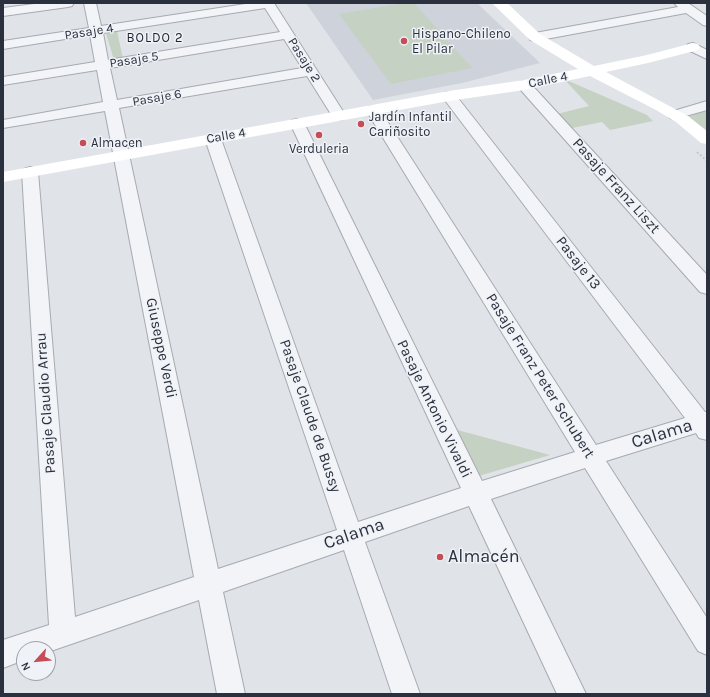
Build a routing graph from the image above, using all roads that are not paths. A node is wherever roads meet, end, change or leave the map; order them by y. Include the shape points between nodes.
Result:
1 (68, 3) edge
2 (90, 3) edge
3 (499, 3) edge
4 (269, 4) edge
5 (684, 6) edge
6 (3, 12) edge
7 (707, 22) edge
8 (96, 31) junction
9 (288, 35) junction
10 (535, 37) junction
11 (3, 45) edge
12 (700, 45) edge
13 (707, 55) edge
14 (103, 65) junction
15 (562, 68) junction
16 (582, 70) junction
17 (310, 71) junction
18 (3, 81) edge
19 (524, 85) junction
20 (449, 96) junction
21 (707, 105) edge
22 (111, 106) junction
23 (373, 110) junction
24 (675, 115) junction
25 (339, 116) junction
26 (297, 123) junction
27 (3, 124) edge
28 (213, 139) junction
29 (707, 139) edge
30 (707, 153) edge
31 (122, 155) junction
32 (30, 172) junction
33 (3, 177) edge
34 (707, 287) edge
35 (705, 425) edge
36 (591, 456) junction
37 (475, 494) junction
38 (352, 535) junction
39 (209, 584) junction
40 (63, 634) junction
41 (707, 642) edge
42 (3, 654) edge
43 (231, 694) edge
44 (406, 694) edge
45 (572, 694) edge

1 - 6 street
2 - 8 street, Giuseppe Verdi
3 - 10 street
4 - 8 street, Pasaje 4
4 - 9 street, Pasaje 2
5 - 7 street
5 - 10 street
8 - 11 street, Pasaje 4
8 - 14 street, Giuseppe Verdi
9 - 14 street, Pasaje 5
9 - 17 street, Pasaje 2
10 - 15 street via 542,50
10 - 16 street
12 - 13 street
12 - 16 street, Calle 4 via 648,59
14 - 18 street, Pasaje 5
14 - 22 street, Giuseppe Verdi
15 - 16 street
15 - 20 street, Calle 4 via 498,81
16 - 19 street, Calle 4
16 - 24 street
16 - 30 street via 658,114
17 - 22 street, Pasaje 6
17 - 25 street, Pasaje 2
19 - 20 street, Calle 4
19 - 34 street, Pasaje Franz Liszt
20 - 23 street, Calle 4
20 - 35 street, Pasaje 13
21 - 24 street
22 - 27 street, Pasaje 6
22 - 31 street, Giuseppe Verdi
23 - 25 street, Calle 4
23 - 36 street, Pasaje Franz Peter Schubert
24 - 29 street
25 - 26 street, Calle 4
26 - 28 street, Calle 4
26 - 37 street, Pasaje Antonio Vivaldi
28 - 31 street, Calle 4
28 - 38 street, Pasaje Claude de Bussy
31 - 32 street, Calle 4
31 - 39 street, Giuseppe Verdi
32 - 33 street, Calle 4
32 - 40 street, Pasaje Claudio Arrau
35 - 36 street, Calama
36 - 37 street, Calama
36 - 41 street, Pasaje Franz Peter Schubert
37 - 38 street, Calama
37 - 45 street, Pasaje Antonio Vivaldi
38 - 39 street, Calama
38 - 44 street, Pasaje Claude de Bussy
39 - 40 street, Calama
39 - 43 street, Giuseppe Verdi
40 - 42 street, Calama

